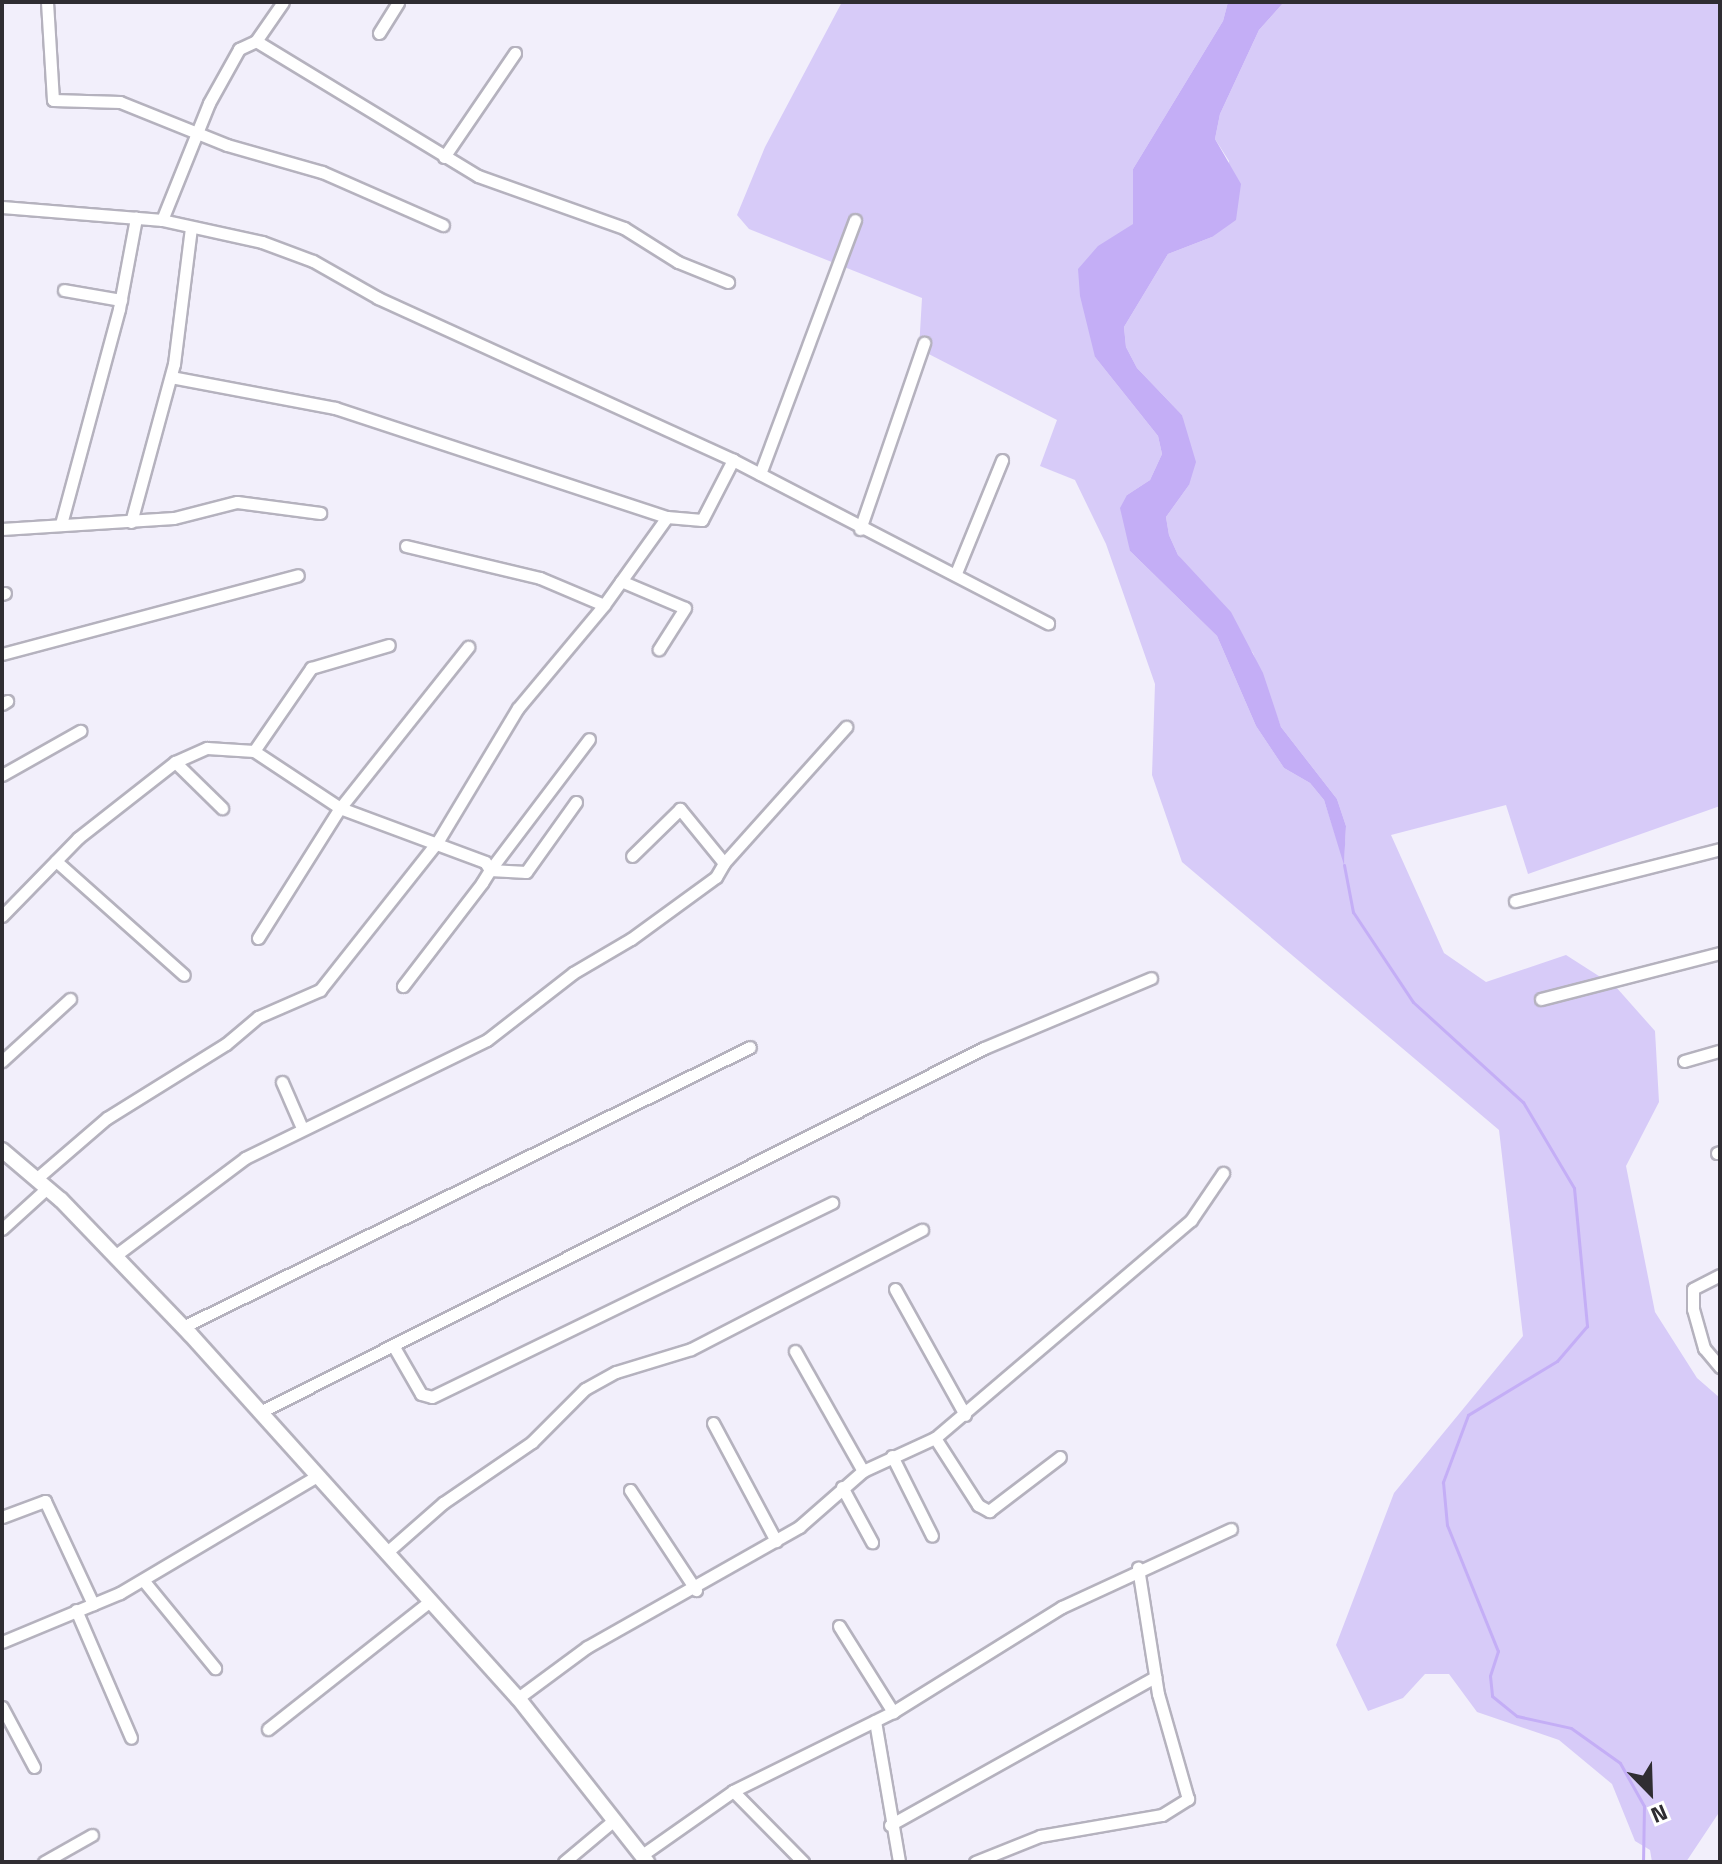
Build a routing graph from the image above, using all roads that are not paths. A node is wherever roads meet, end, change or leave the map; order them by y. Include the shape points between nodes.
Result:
1 (47, 2) edge
2 (283, 2) edge
3 (398, 2) edge
4 (379, 33) dead end
5 (256, 41) junction
6 (515, 53) dead end
7 (194, 132) junction
8 (444, 157) junction
9 (2, 207) edge
10 (136, 218) junction
11 (162, 220) junction
12 (855, 220) dead end
13 (443, 225) dead end
14 (191, 227) junction
15 (728, 282) dead end
16 (64, 290) dead end
17 (121, 300) junction
18 (924, 343) dead end
19 (171, 377) junction
20 (733, 460) junction
21 (1002, 460) dead end
22 (760, 474) junction
23 (320, 513) dead end
24 (667, 517) junction
25 (131, 522) junction
26 (61, 524) junction
27 (2, 529) edge
28 (860, 529) junction
29 (406, 546) dead end
30 (956, 573) junction
31 (298, 575) dead end
32 (621, 581) junction
33 (604, 605) junction
34 (1048, 623) dead end
35 (389, 645) dead end
36 (468, 647) dead end
37 (659, 649) dead end
38 (2, 654) edge
39 (846, 727) dead end
40 (80, 731) dead end
41 (589, 739) dead end
42 (254, 751) junction
43 (175, 762) junction
44 (2, 775) edge
45 (576, 802) dead end
46 (222, 808) dead end
47 (340, 808) junction
48 (438, 841) junction
49 (1720, 849) edge
50 (632, 856) dead end
51 (56, 861) junction
52 (724, 863) junction
53 (490, 870) junction
54 (1515, 901) dead end
55 (2, 916) edge
56 (258, 938) dead end
57 (1720, 953) edge
58 (184, 975) dead end
59 (1151, 978) dead end
60 (403, 986) dead end
61 (70, 999) dead end
62 (1541, 999) dead end
63 (750, 1047) dead end
64 (1720, 1051) edge
65 (2, 1061) edge
66 (1684, 1061) dead end
67 (282, 1082) dead end
68 (302, 1128) junction
69 (2, 1150) edge
70 (1223, 1173) dead end
71 (41, 1184) junction
72 (832, 1203) dead end
73 (2, 1229) edge
74 (922, 1230) dead end
75 (116, 1255) junction
76 (1720, 1275) edge
77 (895, 1289) dead end
78 (183, 1327) junction
79 (394, 1347) junction
80 (795, 1351) dead end
81 (1720, 1367) edge
82 (260, 1412) junction
83 (965, 1415) junction
84 (713, 1423) dead end
85 (935, 1438) junction
86 (892, 1456) junction
87 (1060, 1457) dead end
88 (863, 1471) junction
89 (317, 1476) junction
90 (842, 1487) junction
91 (630, 1490) dead end
92 (2, 1517) edge
93 (1231, 1529) dead end
94 (932, 1536) dead end
95 (776, 1541) junction
96 (872, 1542) dead end
97 (386, 1553) junction
98 (1138, 1568) junction
99 (143, 1580) junction
100 (696, 1590) junction
101 (429, 1602) junction
102 (93, 1604) junction
103 (76, 1610) junction
104 (839, 1626) dead end
105 (2, 1642) edge
106 (215, 1668) dead end
107 (1155, 1677) junction
108 (518, 1698) junction
109 (2, 1707) edge
110 (893, 1712) junction
111 (875, 1721) junction
112 (268, 1729) dead end
113 (131, 1738) dead end
114 (34, 1767) dead end
115 (733, 1791) junction
116 (614, 1820) junction
117 (890, 1825) junction
118 (92, 1835) dead end
119 (644, 1858) edge
120 (44, 1862) edge
121 (564, 1862) edge
122 (803, 1862) edge
123 (899, 1862) edge
124 (975, 1862) edge

1 - 7 street via 53,100 120,102
2 - 5 street
3 - 4 street
5 - 7 street via 239,49
5 - 8 street
6 - 8 street
7 - 11 street
7 - 13 street via 322,172
8 - 15 street via 478,176 624,228 678,262
9 - 10 street
10 - 11 street
10 - 17 street
11 - 14 street
12 - 22 street
14 - 19 street
14 - 20 street via 262,242 313,261 378,298
16 - 17 street
17 - 26 street
18 - 28 street
19 - 24 street via 335,408
19 - 25 street
20 - 22 street
20 - 24 street via 702,520
21 - 30 street
22 - 28 street
23 - 25 street via 237,502
24 - 32 street
25 - 26 street
26 - 27 street
28 - 30 street
29 - 33 street via 540,578
30 - 34 street
31 - 38 street
32 - 33 street
32 - 37 street via 685,608
33 - 48 street via 518,708
35 - 42 street via 311,668
36 - 47 street
39 - 52 street
40 - 44 street
41 - 53 street
42 - 43 street via 207,748
42 - 47 street
43 - 46 street
43 - 51 street
45 - 53 street via 526,872
47 - 48 street
47 - 56 street
48 - 53 street via 485,862
48 - 71 street via 320,990 258,1017 226,1044 107,1118
49 - 54 street
50 - 52 street via 680,809
51 - 55 street
51 - 58 street
52 - 68 street via 716,877 631,939 573,973 487,1040
53 - 60 street
57 - 62 street
59 - 79 street via 984,1048
61 - 65 street
63 - 78 street
64 - 66 street
67 - 68 street
68 - 75 street via 245,1158
69 - 71 street
70 - 83 street via 1191,1220
71 - 73 street
71 - 75 street
72 - 79 street via 432,1397 421,1394
74 - 97 street via 737,1327 585,1389 532,1442 443,1503
75 - 78 street
76 - 81 street via 1693,1289 1693,1309 1704,1348
77 - 83 street
78 - 82 street
79 - 82 street
80 - 88 street
82 - 89 street
83 - 85 street
84 - 95 street
85 - 86 street
85 - 87 street via 978,1505 989,1511
86 - 88 street
86 - 94 street
88 - 90 street
89 - 97 street
89 - 99 street
90 - 95 street via 819,1512
90 - 96 street
91 - 100 street
92 - 102 street via 45,1501
93 - 98 street
95 - 100 street
97 - 101 street
98 - 107 street
98 - 110 street via 1002,1641
99 - 102 street
99 - 106 street
100 - 108 street via 587,1647
101 - 108 street
101 - 112 street
102 - 103 street
103 - 105 street
103 - 113 street
104 - 110 street
107 - 117 street
107 - 124 street via 1188,1799 1162,1815 1040,1836
108 - 116 street
109 - 114 street
110 - 111 street
111 - 115 street
111 - 117 street
115 - 119 street
115 - 122 street
116 - 119 street
116 - 121 street
117 - 123 street
118 - 120 street

